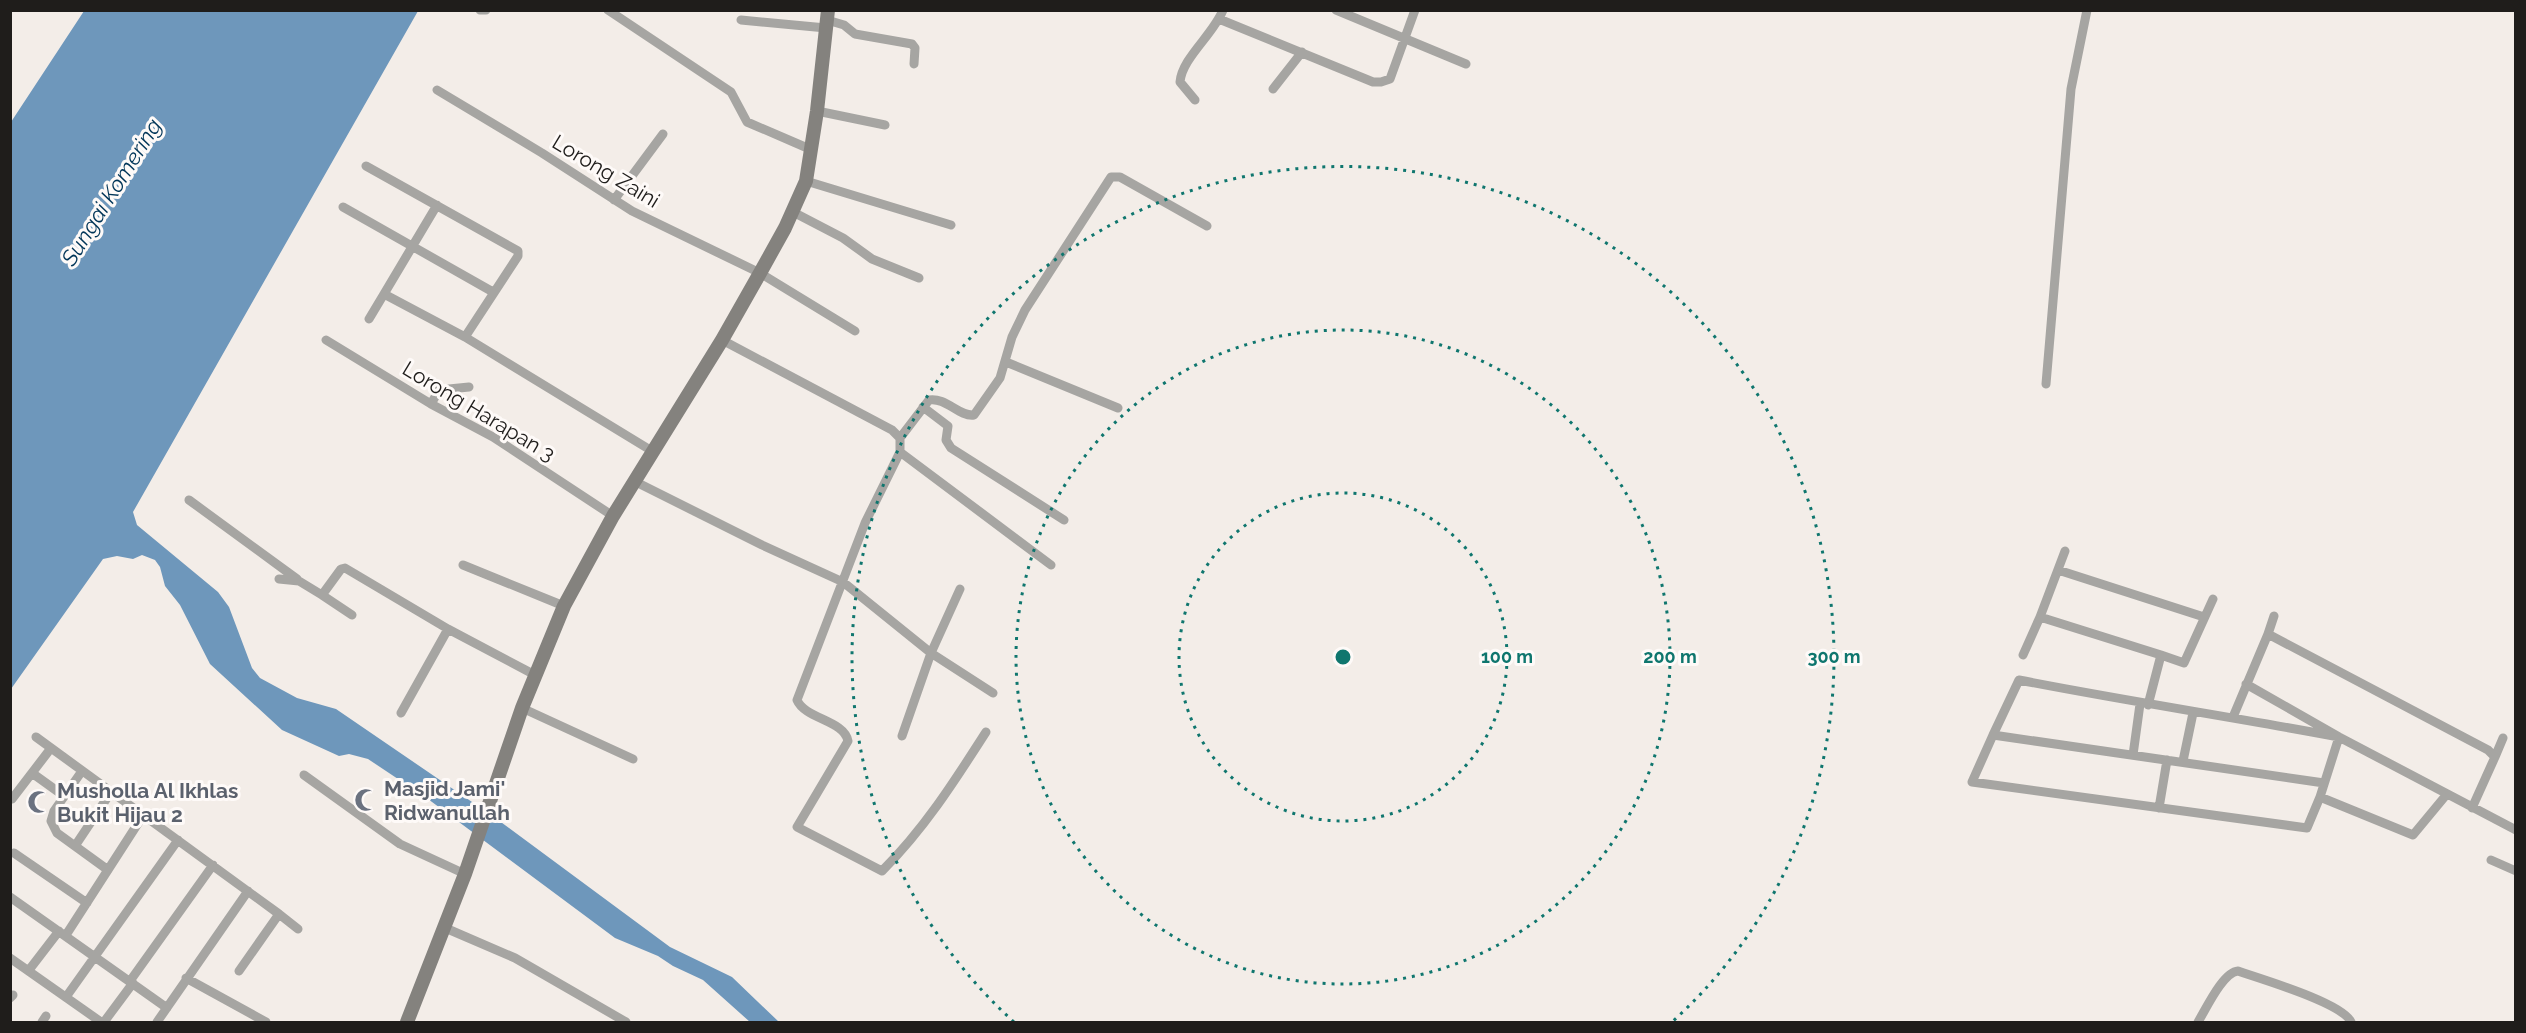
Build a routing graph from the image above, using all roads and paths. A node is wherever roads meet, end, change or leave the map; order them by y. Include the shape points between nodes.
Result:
1 (480, 10) edge
2 (486, 10) edge
3 (608, 10) edge
4 (1336, 10) edge
5 (1415, 10) edge
6 (2087, 10) edge
7 (1221, 15) edge
8 (827, 19) edge
9 (741, 20) dead end
10 (1404, 38) junction
11 (1302, 52) junction
12 (914, 64) dead end
13 (1466, 64) dead end
14 (1273, 89) dead end
15 (437, 90) dead end
16 (1195, 100) dead end
17 (817, 111) junction
18 (885, 125) dead end
19 (663, 134) dead end
20 (812, 150) junction
21 (366, 166) dead end
22 (806, 181) junction
23 (614, 200) junction
24 (437, 205) junction
25 (344, 207) dead end
26 (793, 212) junction
27 (951, 225) dead end
28 (1207, 226) dead end
29 (412, 248) junction
30 (760, 273) junction
31 (919, 278) dead end
32 (493, 292) junction
33 (384, 294) junction
34 (369, 319) dead end
35 (855, 331) dead end
36 (465, 337) junction
37 (326, 340) dead end
38 (722, 340) junction
39 (1006, 362) junction
40 (2046, 384) dead end
41 (469, 387) dead end
42 (431, 404) junction
43 (923, 407) junction
44 (1118, 408) dead end
45 (900, 438) junction
46 (652, 451) junction
47 (900, 452) junction
48 (634, 481) junction
49 (189, 500) dead end
50 (613, 516) junction
51 (1064, 520) dead end
52 (2065, 551) dead end
53 (463, 565) dead end
54 (1051, 565) dead end
55 (2058, 570) junction
56 (279, 579) dead end
57 (299, 581) junction
58 (843, 582) junction
59 (960, 589) dead end
60 (322, 595) junction
61 (2212, 599) dead end
62 (564, 606) junction
63 (351, 615) dead end
64 (2274, 616) dead end
65 (2040, 617) junction
66 (2204, 617) junction
67 (448, 629) junction
68 (2268, 634) junction
69 (931, 653) junction
70 (2023, 655) dead end
71 (2161, 655) junction
72 (535, 675) junction
73 (2246, 684) junction
74 (993, 693) dead end
75 (2144, 704) junction
76 (522, 708) junction
77 (2193, 712) junction
78 (400, 713) dead end
79 (2233, 717) junction
80 (986, 732) dead end
81 (1993, 735) junction
82 (902, 736) dead end
83 (36, 737) dead end
84 (2339, 737) junction
85 (2503, 738) dead end
86 (48, 752) dead end
87 (2133, 755) junction
88 (2495, 757) junction
89 (633, 759) dead end
90 (2167, 760) junction
91 (2183, 761) junction
92 (82, 771) junction
93 (32, 773) junction
94 (304, 775) dead end
95 (2324, 783) junction
96 (111, 792) junction
97 (2447, 794) junction
98 (64, 796) junction
99 (2320, 797) junction
100 (12, 799) edge
101 (2159, 808) junction
102 (2472, 808) junction
103 (144, 814) junction
104 (2516, 830) edge
105 (178, 840) junction
106 (75, 846) junction
107 (14, 853) dead end
108 (2491, 860) dead end
109 (213, 865) junction
110 (108, 870) junction
111 (2516, 871) edge
112 (465, 874) junction
113 (248, 891) junction
114 (10, 897) edge
115 (87, 903) junction
116 (279, 914) junction
117 (443, 927) junction
118 (298, 929) dead end
119 (63, 933) junction
120 (96, 957) junction
121 (10, 958) edge
122 (29, 970) junction
123 (239, 971) dead end
124 (186, 978) junction
125 (131, 982) junction
126 (66, 998) junction
127 (167, 1008) junction
128 (102, 1023) edge
129 (157, 1023) edge
130 (266, 1023) edge
131 (407, 1023) edge
132 (626, 1023) edge
133 (2198, 1023) edge
134 (2351, 1023) edge

1 - 2 street
3 - 20 street via 730,92 747,122
4 - 10 street
5 - 10 street
6 - 40 street via 2071,89
7 - 11 street
7 - 16 street via 1181,71 1180,82
8 - 9 street
8 - 12 street via 855,34 912,44
8 - 17 main road
10 - 11 street via 1390,79 1381,82
10 - 13 street
11 - 14 street
15 - 23 street, Lorong Zaini
17 - 18 street
17 - 20 main road
19 - 23 street
20 - 22 main road
21 - 24 street
22 - 26 main road
22 - 27 street
23 - 30 street, Lorong Zaini
24 - 29 street
24 - 32 street via 518,251
25 - 29 street
26 - 30 main road
26 - 31 street via 847,240 872,259
28 - 39 street via 1120,177 1111,177 1025,310
29 - 32 street
29 - 33 street
30 - 35 street, Lorong Zaini
30 - 38 main road
32 - 36 street
33 - 34 street
33 - 36 street
36 - 46 street
37 - 42 street, Lorong Harapan 3
38 - 45 street via 892,430
38 - 46 main road
39 - 43 street via 999,381 972,416 933,399
39 - 44 street
41 - 42 street via 439,390
42 - 50 street, Lorong Harapan 3 via 493,437
43 - 45 street
43 - 51 street via 948,426 946,440 951,448
45 - 47 street
46 - 48 main road
47 - 54 street
47 - 58 street via 870,511
48 - 50 main road
48 - 58 street
49 - 57 street
50 - 62 main road
52 - 55 street
53 - 62 street
55 - 65 street
55 - 66 street
56 - 57 street
57 - 60 street
58 - 69 street
58 - 80 street via 797,700 845,733 848,741 797,827 882,871 935,811
59 - 69 street
60 - 63 street
60 - 67 street via 345,568
61 - 66 street
62 - 72 main road
64 - 68 street
65 - 70 street
65 - 71 street
66 - 71 street via 2184,663
67 - 72 street
67 - 78 street
68 - 73 street
68 - 88 street
69 - 74 street
69 - 82 street
71 - 75 street
72 - 76 main road
73 - 79 street
73 - 84 street
75 - 77 street
75 - 81 street via 2019,680
75 - 87 street
76 - 89 street
76 - 112 main road
77 - 79 street
77 - 91 street
79 - 84 street
81 - 87 street
81 - 101 street via 1972,782
83 - 92 street
84 - 95 street
84 - 97 street
85 - 88 street
86 - 93 street
87 - 90 street
88 - 102 street
90 - 91 street
90 - 101 street
91 - 95 street
92 - 96 street
92 - 98 street
93 - 98 street
93 - 100 street
94 - 112 street via 400,844
95 - 99 street
96 - 103 street
96 - 106 street
97 - 99 street via 2412,835
97 - 102 street
98 - 106 street via 51,821 53,829
99 - 101 street via 2307,828
102 - 104 street
103 - 105 street
103 - 110 street
105 - 109 street
105 - 120 street
106 - 110 street
107 - 115 street
108 - 111 street
109 - 113 street
109 - 125 street
110 - 115 street
112 - 117 main road
113 - 116 street
113 - 124 street
114 - 119 street
115 - 119 street
116 - 118 street
116 - 123 street
117 - 131 main road
117 - 132 street via 515,958
119 - 120 street
119 - 122 street
120 - 125 street
120 - 126 street
121 - 122 street
122 - 126 street
124 - 127 street
124 - 130 street
125 - 127 street
125 - 128 street
126 - 128 street
127 - 129 street
133 - 134 street via 2233,971 2328,1004 2347,1015

